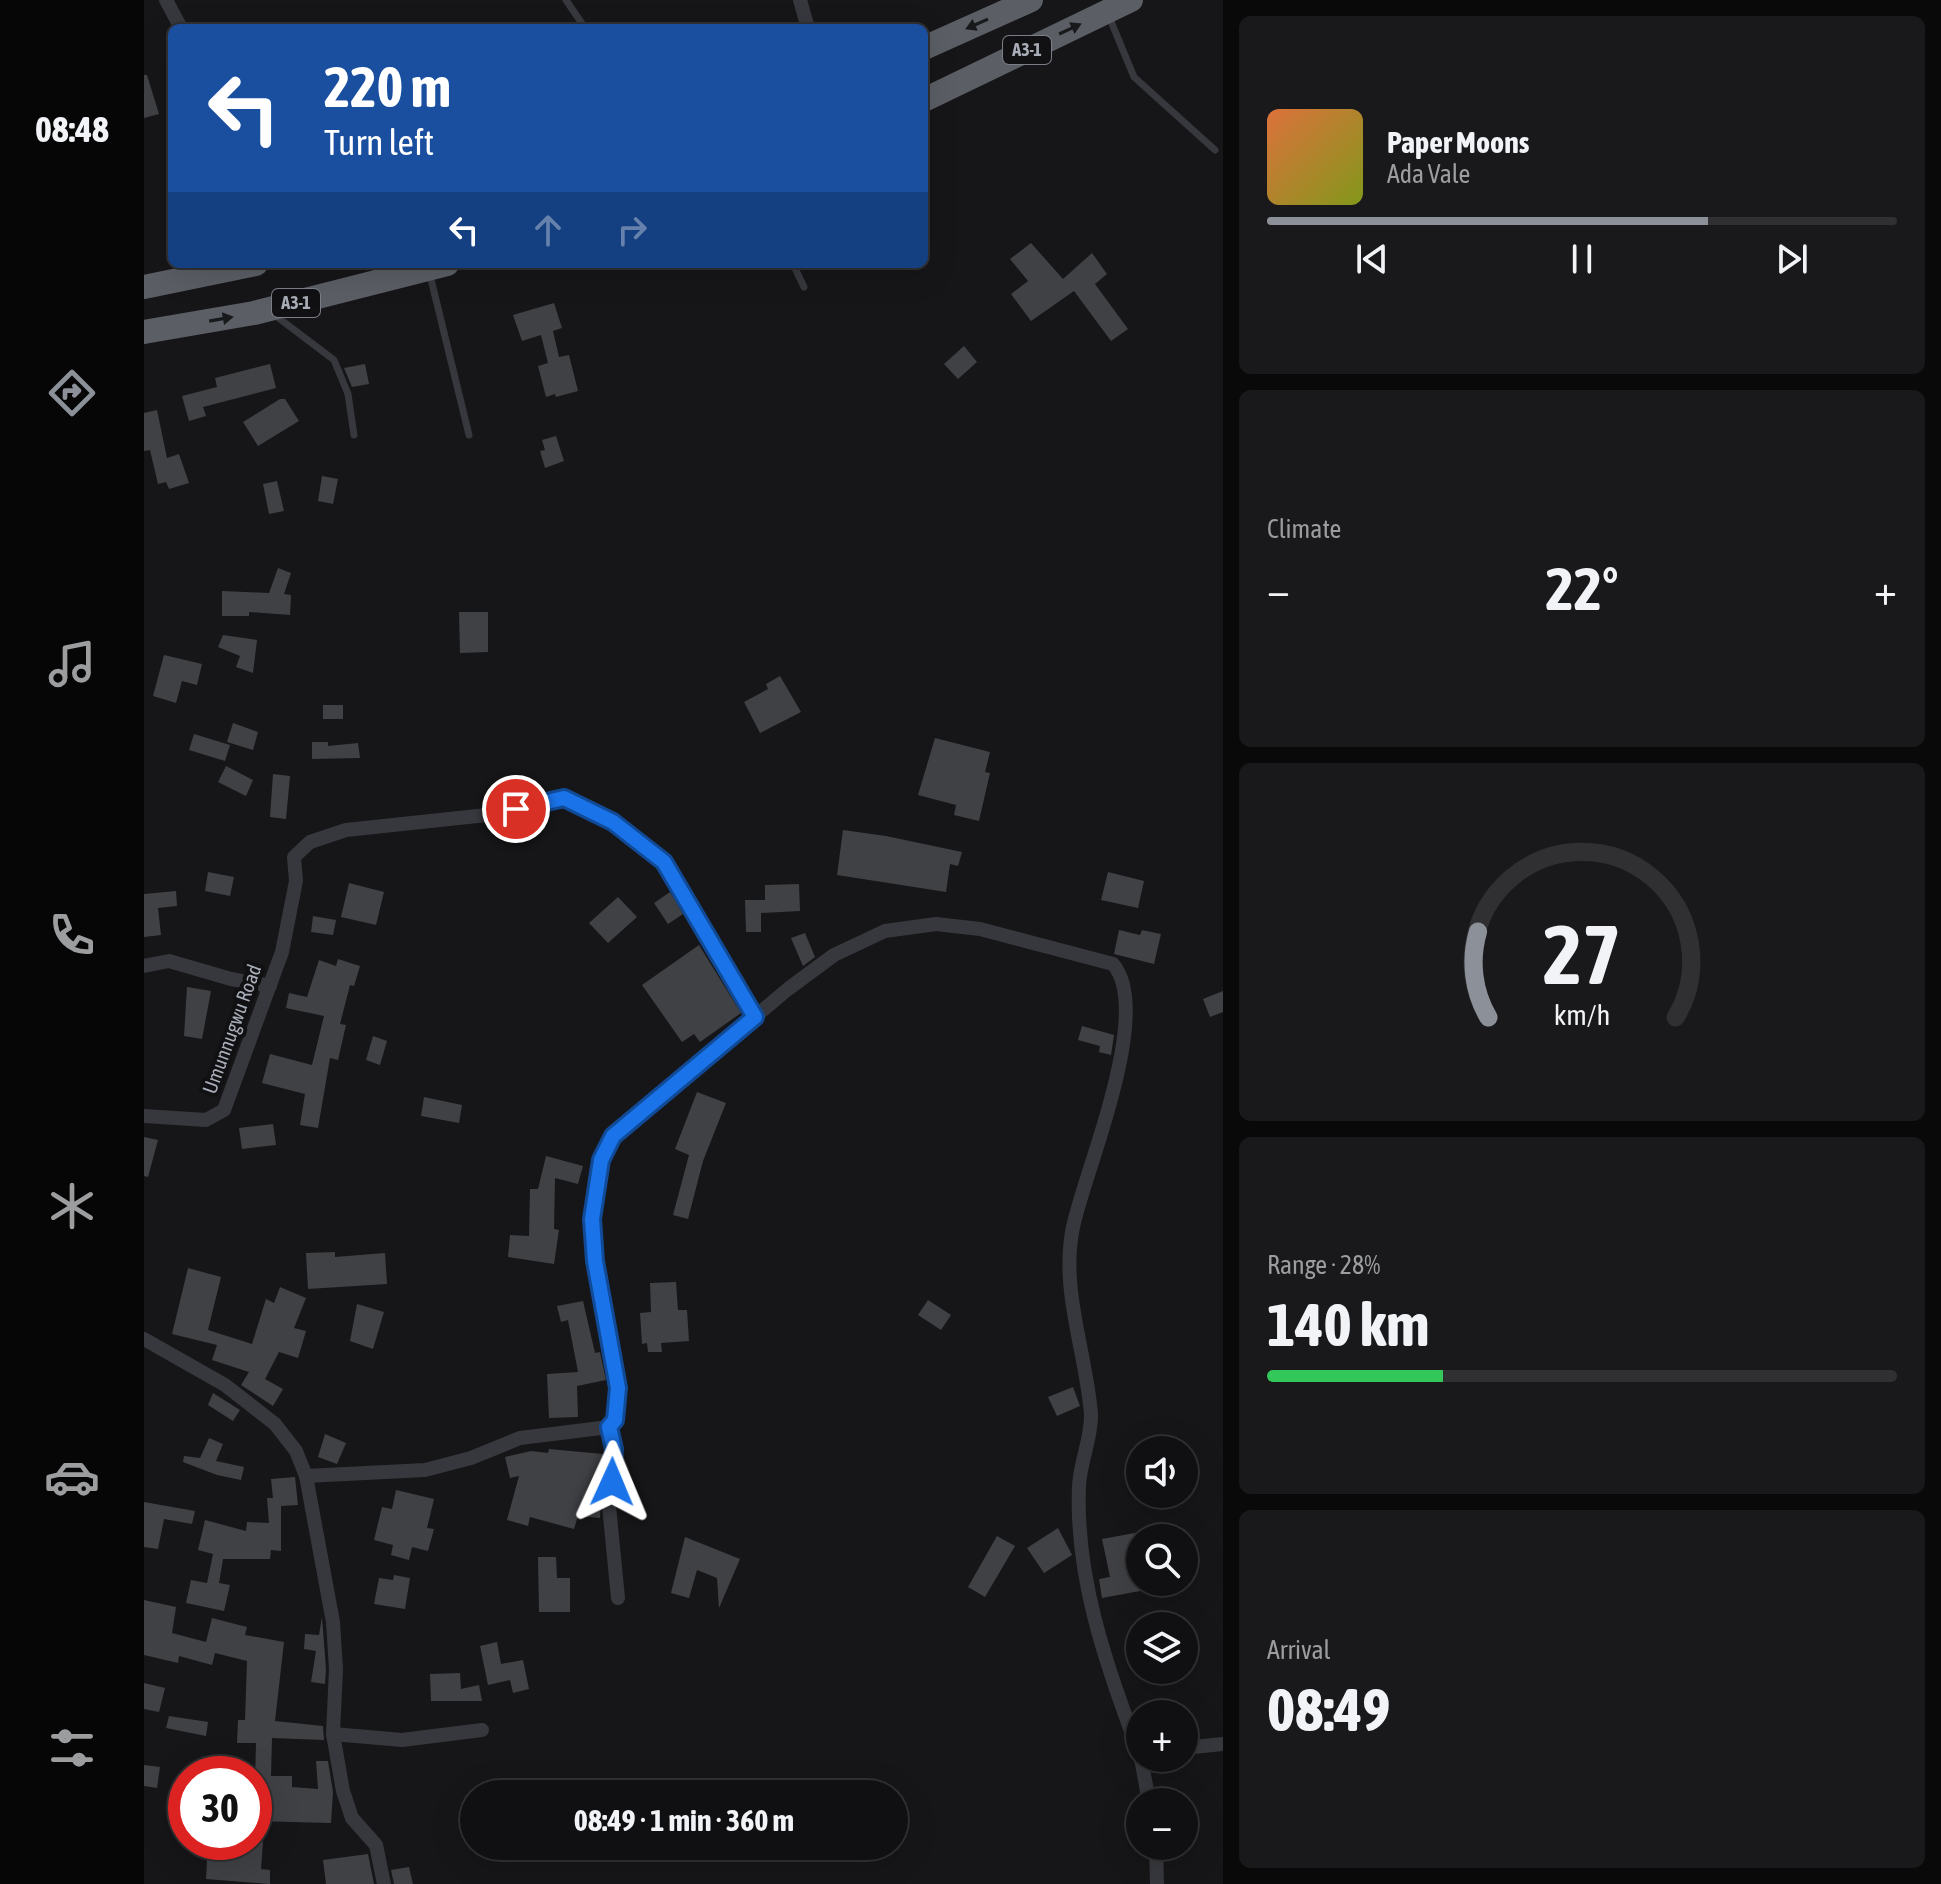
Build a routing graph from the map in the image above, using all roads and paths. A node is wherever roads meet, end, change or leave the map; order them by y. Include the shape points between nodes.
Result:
1 (166, 0) edge
2 (566, 0) edge
3 (800, 0) edge
4 (1031, 0) edge
5 (1131, 0) edge
6 (1107, 12) junction
7 (179, 24) edge
8 (582, 24) edge
9 (807, 24) edge
10 (928, 46) edge
11 (928, 98) edge
12 (1215, 150) dead end
13 (237, 268) edge
14 (430, 268) edge
15 (438, 268) edge
16 (795, 268) edge
17 (144, 287) edge
18 (804, 287) dead end
19 (268, 310) junction
20 (144, 332) edge
21 (354, 435) dead end
22 (469, 435) dead end
23 (144, 966) edge
24 (270, 986) junction
25 (755, 1017) junction
26 (144, 1116) edge
27 (144, 1339) edge
28 (609, 1427) junction
29 (306, 1476) junction
30 (618, 1598) dead end
31 (1126, 1718) edge
32 (482, 1730) dead end
33 (333, 1734) junction
34 (1223, 1744) edge
35 (1198, 1747) edge
36 (1156, 1860) edge
37 (384, 1884) edge
38 (1157, 1884) edge

1 - 7 street
2 - 8 lane
3 - 9 street
4 -> 10 highway
5 - 6 highway, A3-1
11 -> 6 highway, A3-1
6 - 12 lane via 1134,77
13 - 17 highway
14 - 19 highway, A3-1
15 - 22 lane
16 - 18 lane
20 -> 19 highway, A3-1
19 - 21 lane via 334,360 348,394
23 - 24 street via 169,961
24 - 25 street, Umunnugwu Road via 296,881 294,857 310,842 346,830 496,814 564,798 613,822 664,862
24 - 26 street, Umunnugwu Road via 224,1110 206,1120
25 - 28 street via 613,1136 601,1160 592,1219 618,1388 615,1420
25 - 31 street via 834,955 904,926 980,929 1113,964 1121,973 1123,1036 1095,1162 1073,1225 1069,1279 1091,1416 1079,1484 1084,1573 1099,1644
27 - 29 street via 225,1385 275,1424 296,1451
28 - 29 street via 520,1438 425,1470
28 - 30 street via 614,1449 609,1506
29 - 33 street via 336,1645
32 - 33 street via 402,1740
33 - 37 street via 352,1818 376,1845
34 - 35 street
36 - 38 street

